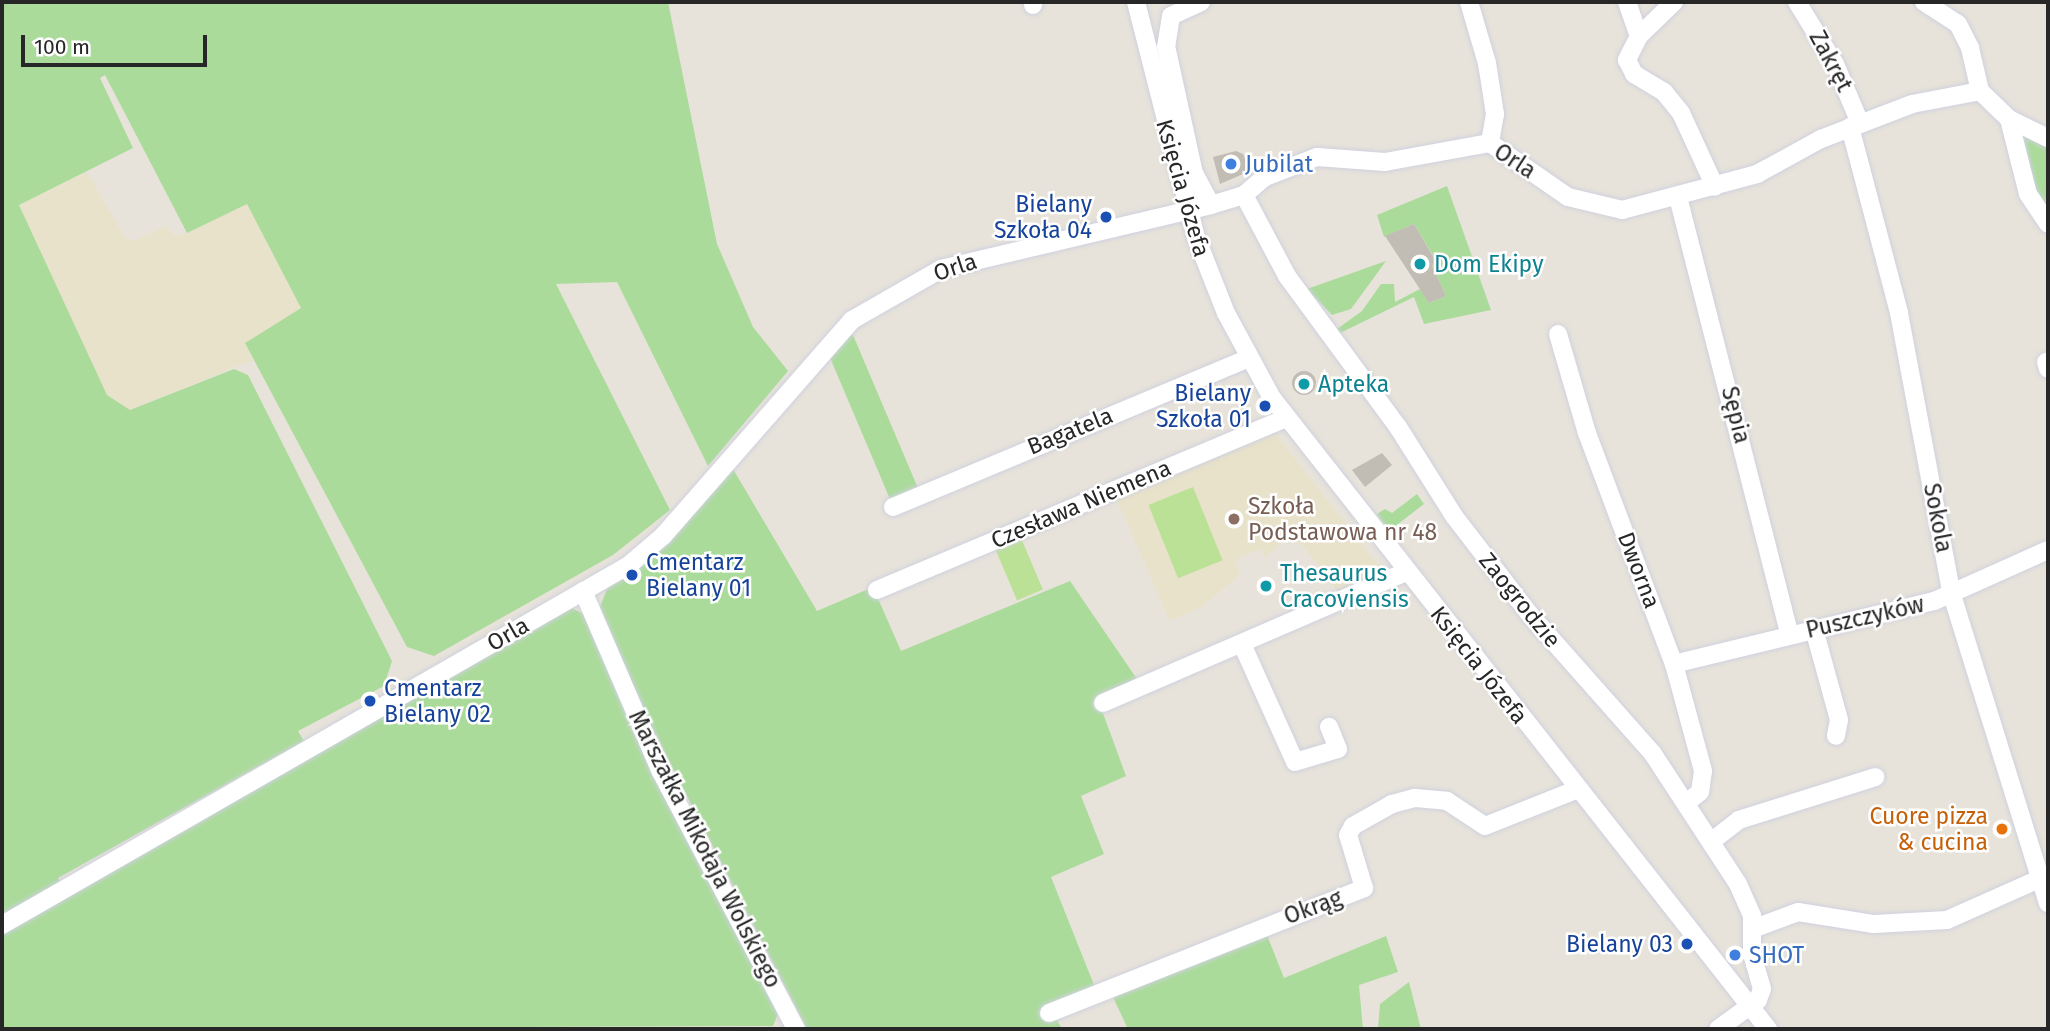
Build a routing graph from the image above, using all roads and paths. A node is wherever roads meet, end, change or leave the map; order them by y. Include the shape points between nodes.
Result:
1 (1136, 2) edge
2 (1201, 2) edge
3 (1469, 2) edge
4 (1627, 2) edge
5 (1674, 2) edge
6 (1797, 2) edge
7 (1924, 2) edge
8 (1639, 36) junction
9 (1980, 92) junction
10 (2008, 119) junction
11 (1855, 125) junction
12 (2048, 138) edge
13 (1490, 142) junction
14 (1715, 187) junction
15 (1244, 195) junction
16 (1678, 197) junction
17 (1211, 205) junction
18 (1187, 209) junction
19 (2048, 224) edge
20 (1558, 334) dead end
21 (1249, 358) junction
22 (1286, 418) junction
23 (892, 507) dead end
24 (2048, 550) edge
25 (1406, 572) junction
26 (877, 590) dead end
27 (583, 591) junction
28 (1952, 595) junction
29 (1814, 629) junction
30 (1789, 634) junction
31 (1242, 644) junction
32 (1674, 664) junction
33 (1103, 703) dead end
34 (1329, 727) dead end
35 (1836, 736) dead end
36 (1875, 777) dead end
37 (1578, 789) junction
38 (1687, 802) junction
39 (1712, 841) junction
40 (2045, 877) edge
41 (2048, 903) edge
42 (2, 925) edge
43 (1755, 928) junction
44 (1750, 1006) junction
45 (1049, 1013) dead end
46 (796, 1029) edge
47 (1720, 1029) edge
48 (1768, 1029) edge

1 - 18 street, Księcia Józefa
2 - 17 street via 1171,16 1166,46 1194,173
3 - 13 street via 1488,63 1495,114
4 - 8 street
5 - 8 street
6 - 11 street, Zakręt via 1835,64
7 - 9 street via 1958,24 1970,48
8 - 14 street via 1627,60 1681,113
9 - 10 street
9 - 11 street, Orla via 1945,95
10 - 12 street
10 - 19 street via 2028,194
11 - 14 street, Orla via 1757,174
11 - 28 street, Sokola via 1899,313
13 - 15 street, Orla via 1385,162 1317,157 1265,177
13 - 16 street, Orla via 1568,197 1597,208 1622,210
14 - 16 street, Orla
15 - 17 street, Orla
15 - 38 street, Zaogrodzie via 1287,276 1398,427 1454,516
16 - 30 street, Sępia
17 - 18 street, Orla
18 - 21 street, Księcia Józefa
18 - 27 street, Orla via 976,258 879,300 799,376 663,536
20 - 32 street, Dworna via 1587,433
21 - 22 street, Księcia Józefa
21 - 23 street, Bagatela
22 - 25 street, Księcia Józefa
22 - 26 street, Czesława Niemena
24 - 28 street, Puszczyków
25 - 31 street
25 - 37 street, Księcia Józefa
27 - 42 street, Orla
27 - 46 street, Marszałka Mikołaja Wolskiego via 660,770
28 - 29 street, Puszczyków
28 - 40 street, Sokola via 1985,712
29 - 30 street, Puszczyków
29 - 35 street via 1839,720
30 - 32 street, Puszczyków
31 - 33 street
31 - 34 street via 1295,762 1338,749
32 - 38 street, Dworna via 1703,771 1700,792
36 - 39 street via 1740,820
37 - 44 street, Księcia Józefa
37 - 45 street, Okrąg via 1485,826 1447,801 1415,798 1392,804 1353,826 1348,835 1364,888
38 - 39 street, Zaogrodzie
39 - 43 street, Zaogrodzie via 1748,903
40 - 41 street, Sokola
40 - 43 street via 1947,920 1874,924 1798,912
43 - 44 street, Zaogrodzie via 1752,954 1762,989
44 - 47 street
44 - 48 street, Księcia Józefa

